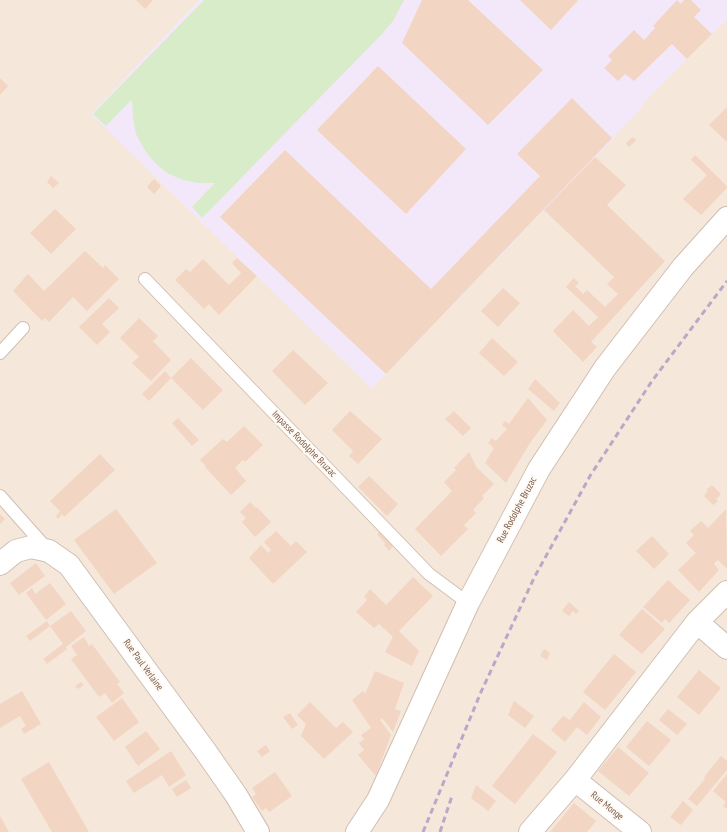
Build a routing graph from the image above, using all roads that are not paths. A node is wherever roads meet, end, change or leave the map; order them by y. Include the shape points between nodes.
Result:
1 (727, 218) edge
2 (145, 279) dead end
3 (23, 328) dead end
4 (0, 353) edge
5 (0, 496) edge
6 (49, 551) junction
7 (0, 564) edge
8 (727, 592) edge
9 (468, 603) junction
10 (697, 622) junction
11 (727, 648) edge
12 (575, 780) junction
13 (258, 832) edge
14 (357, 832) edge
15 (530, 832) edge
16 (640, 832) edge

1 - 9 street, Rue Rodolphe Bruzac via 683,267 605,368 539,469
2 - 9 lane, Impasse Rodolphe Bruzac via 430,574
3 - 4 lane
5 - 6 lane
6 - 7 street, Rue Paul Verlaine via 31,547 16,551
6 - 13 street, Rue Paul Verlaine via 69,565 119,632 236,795
8 - 10 street
9 - 14 street, Rue Rodolphe Bruzac via 378,800
10 - 11 street
10 - 12 street
12 - 15 street
12 - 16 street, Rue Monge

